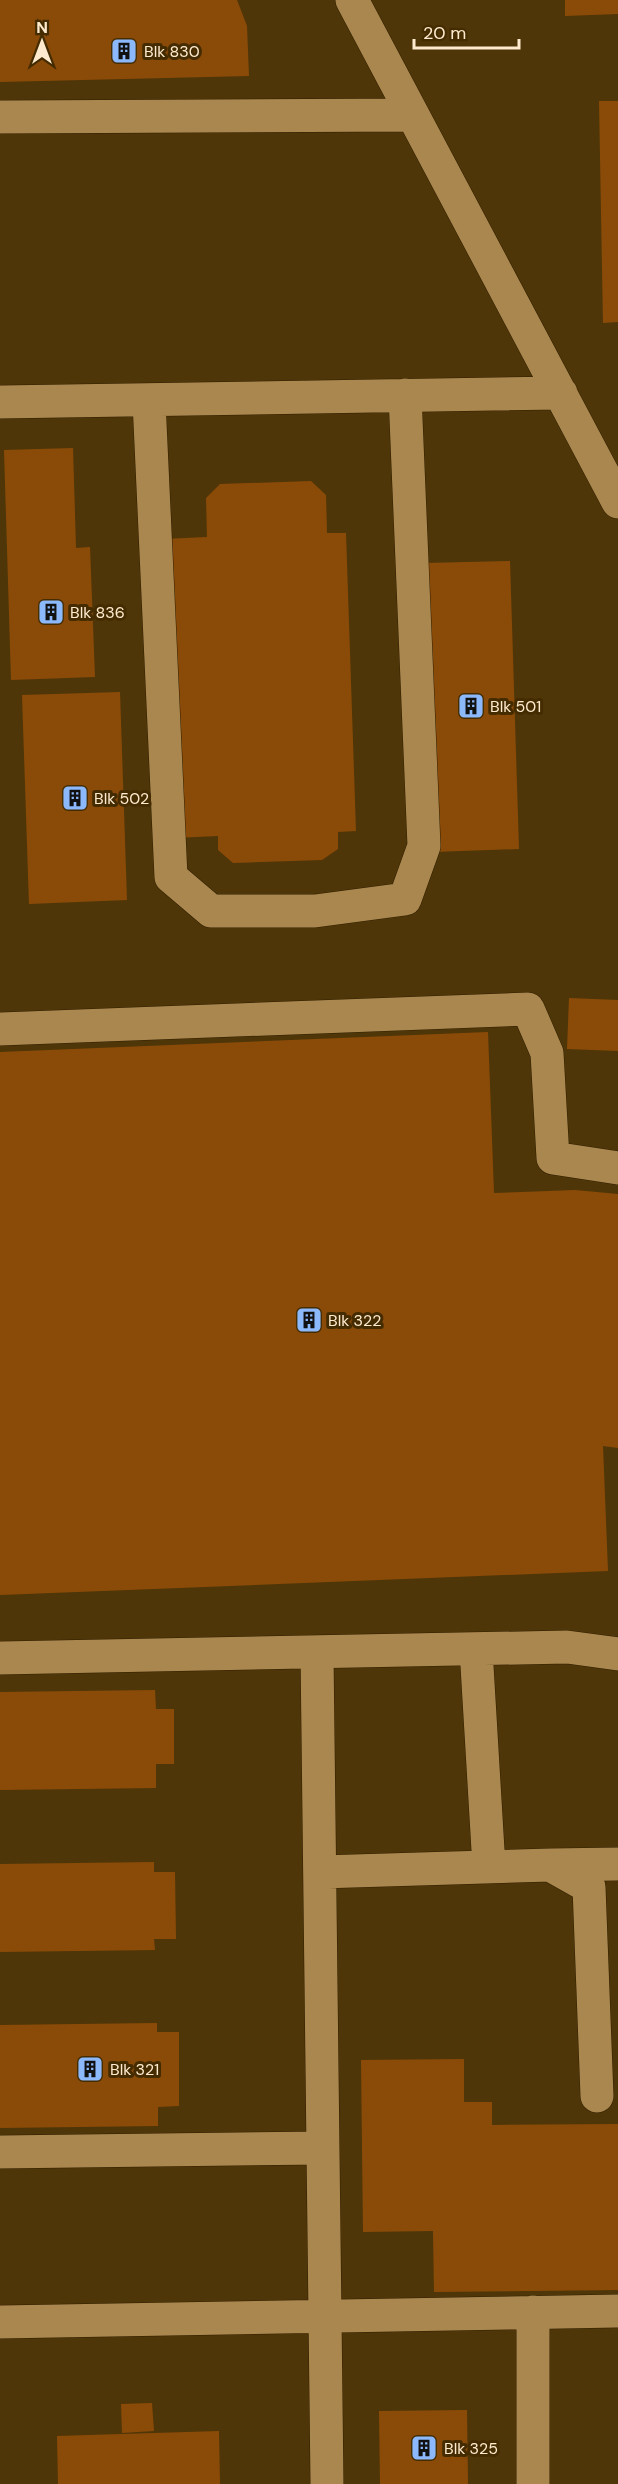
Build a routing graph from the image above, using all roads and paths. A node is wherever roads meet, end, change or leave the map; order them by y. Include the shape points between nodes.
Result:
1 (352, 0) edge
2 (413, 115) junction
3 (0, 117) edge
4 (561, 393) junction
5 (405, 395) junction
6 (149, 401) junction
7 (0, 402) edge
8 (618, 502) edge
9 (0, 1029) edge
10 (618, 1168) edge
11 (477, 1649) junction
12 (317, 1652) junction
13 (618, 1654) edge
14 (0, 1658) edge
15 (618, 1864) edge
16 (550, 1865) junction
17 (489, 1867) junction
18 (320, 1872) junction
19 (597, 2096) dead end
20 (323, 2148) junction
21 (0, 2152) edge
22 (618, 2311) edge
23 (533, 2313) junction
24 (325, 2316) junction
25 (0, 2322) edge
26 (327, 2484) edge
27 (533, 2484) edge

1 - 2 lane
2 - 3 lane
2 - 4 lane
4 - 5 lane
4 - 8 lane
5 - 6 lane
5 - 6 lane via 424,846 405,899 315,911 211,911 171,877
6 - 7 lane
9 - 10 lane via 528,1009 547,1053 553,1158
11 - 12 lane
11 - 13 lane via 567,1647
11 - 17 lane
12 - 14 lane
12 - 18 lane
15 - 16 lane
16 - 17 lane
16 - 19 lane via 589,1887
17 - 18 lane
18 - 20 lane
20 - 21 lane
20 - 24 lane
22 - 23 lane
23 - 24 lane
23 - 27 lane
24 - 25 lane
24 - 26 lane

